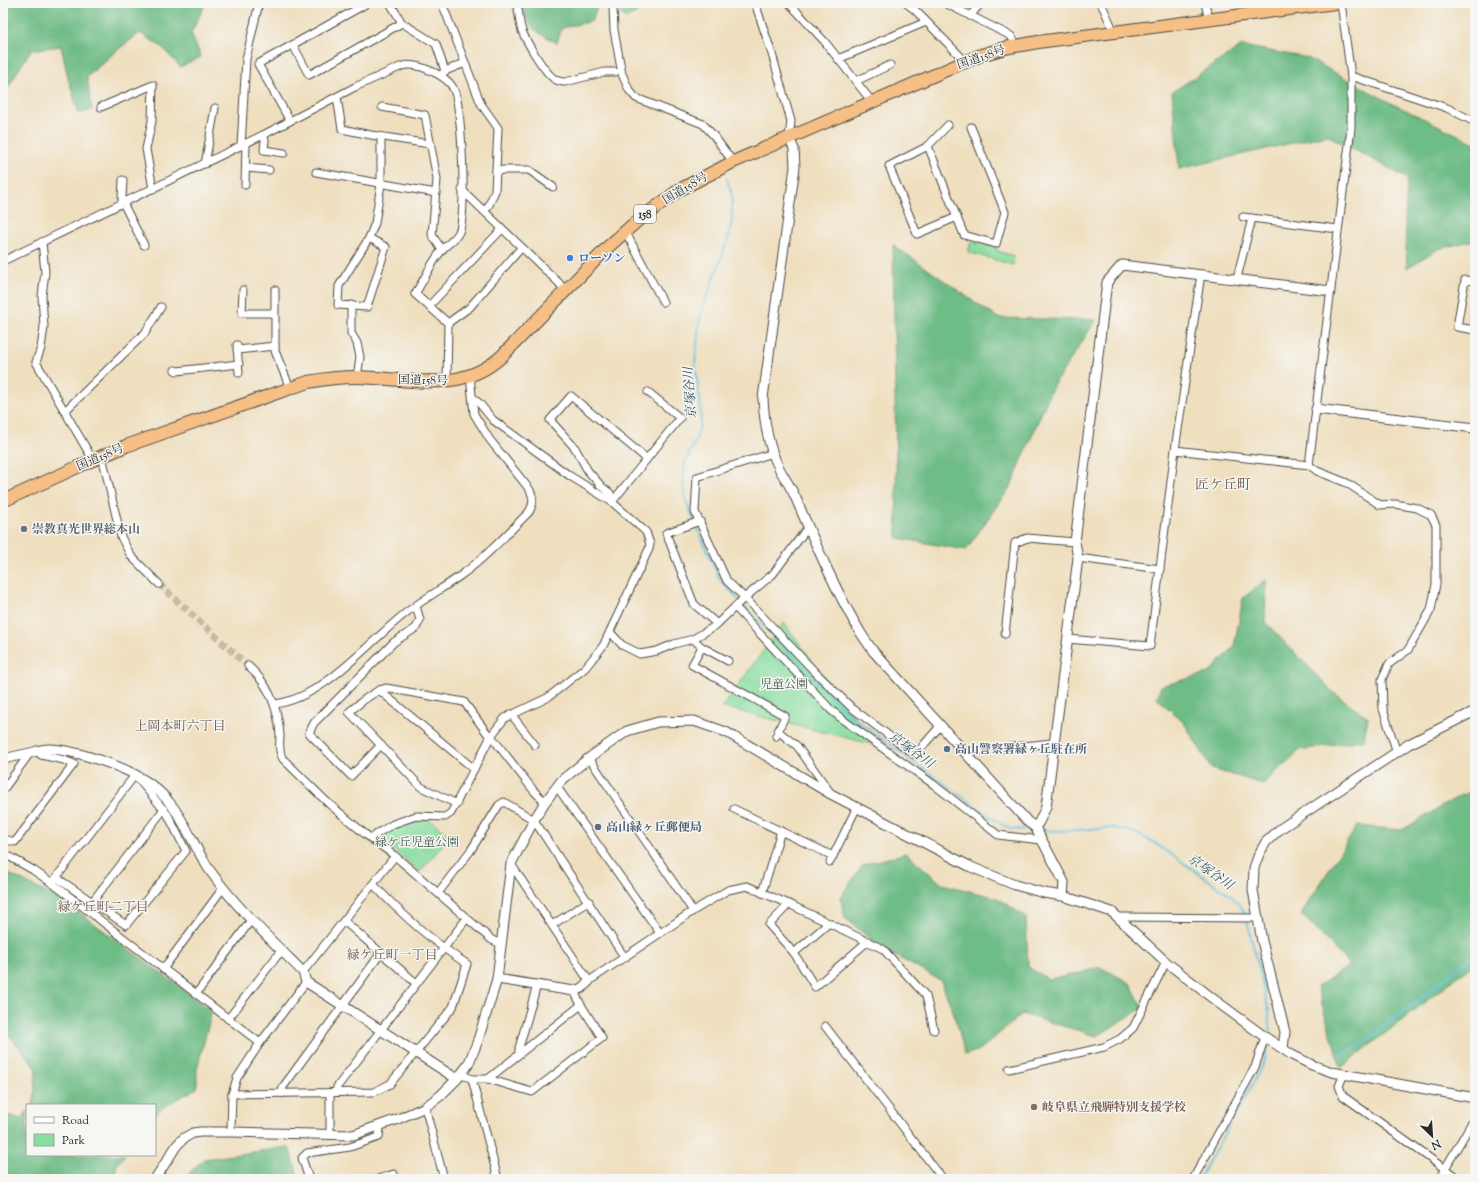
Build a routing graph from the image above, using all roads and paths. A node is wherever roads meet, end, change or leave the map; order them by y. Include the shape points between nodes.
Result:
1 (259, 3) edge
2 (363, 3) edge
3 (390, 3) edge
4 (442, 3) edge
5 (518, 3) edge
6 (616, 3) edge
7 (755, 3) edge
8 (789, 3) edge
9 (906, 3) edge
10 (945, 3) edge
11 (981, 3) edge
12 (1101, 3) edge
13 (1205, 3) edge
14 (1335, 3) edge
15 (1341, 3) edge
16 (1314, 4) edge
17 (970, 16) junction
18 (1209, 20) junction
19 (926, 22) junction
20 (402, 23) junction
21 (1112, 32) junction
22 (293, 45) junction
23 (1016, 45) junction
24 (838, 59) junction
25 (965, 61) junction
26 (465, 63) junction
27 (890, 65) dead end
28 (615, 72) dead end
29 (443, 73) junction
30 (1351, 76) junction
31 (856, 81) junction
32 (337, 97) junction
33 (872, 102) junction
34 (101, 107) dead end
35 (382, 107) dead end
36 (216, 108) dead end
37 (290, 121) junction
38 (1475, 122) edge
39 (948, 125) dead end
40 (971, 127) dead end
41 (263, 135) junction
42 (381, 137) junction
43 (789, 138) junction
44 (430, 144) junction
45 (243, 145) junction
46 (928, 146) junction
47 (284, 153) dead end
48 (733, 162) junction
49 (205, 164) junction
50 (246, 168) junction
51 (269, 170) dead end
52 (496, 171) junction
53 (316, 172) dead end
54 (123, 180) dead end
55 (381, 184) junction
56 (245, 185) dead end
57 (553, 187) dead end
58 (153, 189) junction
59 (462, 190) junction
60 (436, 193) junction
61 (123, 203) junction
62 (484, 211) junction
63 (957, 217) junction
64 (1243, 217) dead end
65 (1252, 218) junction
66 (502, 229) junction
67 (1338, 230) junction
68 (625, 231) junction
69 (370, 238) junction
70 (42, 242) junction
71 (144, 245) dead end
72 (521, 248) junction
73 (442, 250) junction
74 (3, 261) edge
75 (1201, 274) junction
76 (1237, 278) junction
77 (1475, 281) edge
78 (243, 290) dead end
79 (275, 290) dead end
80 (565, 291) junction
81 (1330, 291) junction
82 (663, 302) dead end
83 (351, 305) junction
84 (429, 306) junction
85 (162, 308) dead end
86 (274, 314) junction
87 (448, 323) junction
88 (1475, 330) edge
89 (275, 346) junction
90 (239, 364) junction
91 (175, 370) dead end
92 (239, 372) dead end
93 (470, 376) junction
94 (357, 377) junction
95 (447, 382) junction
96 (290, 388) junction
97 (648, 392) dead end
98 (473, 398) junction
99 (1316, 409) junction
100 (64, 411) junction
101 (1475, 428) edge
102 (1175, 450) junction
103 (773, 453) junction
104 (97, 458) junction
105 (647, 460) junction
106 (1309, 465) junction
107 (3, 501) edge
108 (612, 502) junction
109 (700, 521) junction
110 (808, 527) junction
111 (98, 528) dead end
112 (118, 528) junction
113 (1075, 542) junction
114 (1078, 558) junction
115 (1160, 569) junction
116 (159, 584) tunnel mouth
117 (744, 599) junction
118 (416, 606) junction
119 (736, 606) junction
120 (717, 624) junction
121 (610, 632) junction
122 (1005, 634) dead end
123 (693, 639) junction
124 (1067, 639) junction
125 (702, 647) junction
126 (728, 661) dead end
127 (248, 666) tunnel mouth
128 (379, 690) junction
129 (275, 704) junction
130 (1475, 711) edge
131 (511, 714) junction
132 (941, 725) junction
133 (491, 736) junction
134 (1053, 743) junction
135 (381, 745) junction
136 (535, 745) dead end
137 (33, 752) junction
138 (1397, 752) junction
139 (968, 756) junction
140 (589, 758) junction
141 (3, 759) edge
142 (474, 769) junction
143 (135, 775) junction
144 (557, 787) junction
145 (3, 790) edge
146 (831, 794) junction
147 (545, 802) junction
148 (457, 804) junction
149 (857, 807) junction
150 (164, 809) junction
151 (734, 809) dead end
152 (534, 820) junction
153 (1034, 823) junction
154 (781, 831) junction
155 (3, 838) edge
156 (372, 839) junction
157 (1040, 839) junction
158 (3, 853) edge
159 (395, 856) junction
160 (511, 864) junction
161 (55, 881) junction
162 (373, 884) junction
163 (223, 888) junction
164 (438, 893) junction
165 (762, 893) junction
166 (1063, 896) junction
167 (589, 901) junction
168 (92, 902) junction
169 (789, 904) junction
170 (693, 911) junction
171 (1118, 917) junction
172 (467, 918) junction
173 (1258, 918) junction
174 (252, 919) junction
175 (344, 921) junction
176 (829, 923) junction
177 (552, 925) junction
178 (660, 933) junction
179 (868, 942) junction
180 (502, 944) junction
181 (443, 948) junction
182 (281, 950) junction
183 (381, 953) junction
184 (794, 953) junction
185 (625, 958) junction
186 (1166, 962) junction
187 (163, 969) junction
188 (303, 972) junction
189 (497, 979) junction
190 (589, 981) junction
191 (306, 982) junction
192 (416, 984) junction
193 (537, 985) junction
194 (574, 991) junction
195 (196, 994) junction
196 (581, 1005) junction
197 (343, 1006) junction
198 (228, 1019) junction
199 (824, 1026) dead end
200 (934, 1030) dead end
201 (380, 1031) junction
202 (1267, 1038) junction
203 (260, 1044) junction
204 (1279, 1046) junction
205 (416, 1053) junction
206 (519, 1054) junction
207 (1009, 1069) dead end
208 (1344, 1074) junction
209 (459, 1077) junction
210 (472, 1079) junction
211 (488, 1079) junction
212 (282, 1093) junction
213 (333, 1093) junction
214 (232, 1094) junction
215 (1475, 1098) edge
216 (425, 1107) junction
217 (1475, 1117) edge
218 (380, 1127) junction
219 (231, 1132) junction
220 (330, 1136) junction
221 (1444, 1168) junction
222 (394, 1174) dead end
223 (155, 1179) edge
224 (309, 1179) edge
225 (378, 1179) edge
226 (444, 1179) edge
227 (498, 1179) edge
228 (943, 1179) edge
229 (1193, 1179) edge
230 (1439, 1179) edge
231 (1459, 1179) edge

1 - 45 street via 246,59
2 - 22 street via 364,5
3 - 20 street
4 - 26 street
5 - 28 street via 519,20 524,35 552,78 565,82
6 - 48 street via 613,8 614,30 622,74 629,90 636,98 703,124
7 - 43 street via 791,121
8 - 24 street
9 - 19 street
10 - 17 street
11 - 17 street
12 - 21 street
13 - 18 street
14 - 16 highway, 国道158号 / 158
15 - 30 street
16 - 18 highway, 国道158号 / 158
17 - 23 street via 1011,36
18 - 21 highway, 国道158号 / 158
19 - 24 street
19 - 25 street
20 - 22 street via 309,75
20 - 29 street via 436,44
21 - 23 highway, 国道158号 / 158
22 - 37 street via 258,64
23 - 25 highway, 国道158号 / 158
24 - 31 street
25 - 33 highway, 国道158号 / 158
26 - 29 street
26 - 52 street via 481,104 498,128
27 - 31 street
29 - 32 street via 407,64
29 - 59 street via 455,90 459,113
30 - 38 street via 1447,108
30 - 67 street via 1351,128
31 - 33 street
32 - 37 street
32 - 42 street via 342,129
33 - 43 highway, 国道158号 / 158
34 - 58 street via 153,85 152,121 146,149
35 - 44 street via 425,115
36 - 49 street
37 - 41 street
39 - 46 street
40 - 63 street via 1005,212 996,244 964,235
41 - 45 street
41 - 47 street via 264,150
42 - 44 street
42 - 55 street
43 - 48 highway, 国道158号 / 158
43 - 103 street via 794,149 795,167 763,398 764,418
44 - 60 street via 437,179
45 - 49 street
45 - 50 street
46 - 63 street
46 - 63 street via 889,166 916,234
48 - 68 highway, 国道158号 / 158 via 679,190
49 - 58 street
50 - 51 street
50 - 56 street
52 - 57 street via 529,170
52 - 62 street via 495,191
53 - 55 street
54 - 61 street
55 - 60 street
55 - 69 street via 377,216
58 - 61 street
59 - 62 street
59 - 73 street via 459,233
60 - 73 street via 432,235
61 - 70 street
61 - 71 street
62 - 66 street
64 - 65 street
65 - 67 street
65 - 76 street
66 - 72 street
66 - 84 street
67 - 81 street
68 - 80 highway, 国道158号 / 158
68 - 82 street
69 - 83 street via 339,286 338,305
69 - 83 street via 386,247 367,307
70 - 74 street
70 - 100 street via 45,272 42,296 44,327 36,362
72 - 80 street
72 - 87 street via 470,307
73 - 84 street via 415,294
75 - 76 street
75 - 102 street
75 - 113 street via 1122,265 1107,282
76 - 81 street
77 - 88 street via 1465,280 1457,327
78 - 86 street via 242,313
79 - 86 street
80 - 93 highway, 国道158号 / 158 via 495,363
81 - 99 street
83 - 94 street via 352,333 360,357
84 - 87 street
85 - 100 street via 145,332
86 - 89 street
87 - 95 street
89 - 90 street via 237,347
89 - 96 street
90 - 91 street
90 - 92 street
93 - 95 highway, 国道158号 / 158
93 - 98 street
94 - 95 highway, 国道158号 / 158
94 - 96 highway, 国道158号 / 158 via 319,380
96 - 104 highway, 国道158号 / 158
97 - 105 street via 680,418
98 - 108 street via 493,420 570,476
98 - 118 street via 473,410 479,423 530,490 533,498 532,507 483,557
99 - 101 street
99 - 106 street
100 - 104 street
102 - 106 street
102 - 115 street
103 - 109 street via 697,477 695,512
103 - 110 street
104 - 107 highway, 国道158号 / 158
104 - 112 street via 108,479
105 - 108 street
105 - 108 street via 571,396 550,420 575,448 588,471 610,493
106 - 138 street via 1317,471 1348,483 1380,505 1396,504 1417,508 1431,515 1436,525 1436,584 1431,610 1408,650 1389,664 1382,679 1383,709
108 - 121 street via 646,532 650,544
109 - 117 street via 727,581
109 - 120 street via 666,533 694,604
110 - 117 street via 773,574
110 - 132 street via 862,635 873,651
111 - 112 street
112 - 116 street via 131,556
113 - 114 street
113 - 122 street via 1027,538 1015,543
114 - 115 street
114 - 124 street
115 - 124 street via 1150,646
117 - 119 street
117 - 132 street via 852,708 915,755
118 - 129 street via 326,682 302,696
118 - 135 street via 420,620 416,628 394,642 314,723 309,733 351,776
119 - 120 street
119 - 157 street via 831,710 846,722 933,784 998,835
120 - 123 street
121 - 123 street via 622,645 640,654
121 - 131 street via 597,654 575,676 547,698
123 - 125 street
124 - 134 street
125 - 126 street
125 - 146 street via 692,665 785,716 777,733 797,746
127 - 129 street via 261,678
128 - 133 street via 386,688 464,702
128 - 135 street via 349,712
128 - 142 street
129 - 156 street via 279,723 280,756 328,803
130 - 138 street
131 - 133 street
131 - 136 street
132 - 139 street
133 - 142 street
133 - 147 street
134 - 139 street via 975,751
134 - 153 street via 1046,807
135 - 148 street via 421,787
137 - 141 street
137 - 143 street via 61,749 102,760
137 - 145 street
137 - 155 street via 74,764 15,842
138 - 173 street via 1280,829 1266,842 1254,868 1252,890
139 - 153 street
140 - 144 street
140 - 146 street via 627,731 658,722 694,721 726,732
140 - 170 street
142 - 148 street
143 - 150 street
143 - 161 street
143 - 163 street via 169,801 210,871
144 - 147 street
144 - 178 street
146 - 149 street
147 - 152 street
148 - 156 street via 448,816 416,816 393,824
149 - 154 street via 831,859
149 - 166 street via 971,867 1015,885
150 - 168 street
150 - 168 street via 186,852 126,925
151 - 154 street
152 - 160 street
152 - 164 street via 504,802 499,805 471,850
152 - 167 street
153 - 157 street
154 - 165 street
156 - 159 street
157 - 166 street via 1064,882
158 - 161 street
159 - 162 street
159 - 164 street
160 - 177 street
160 - 180 street
161 - 168 street
161 - 187 street
162 - 175 street
162 - 181 street
163 - 174 street
163 - 187 street
164 - 172 street
165 - 169 street
165 - 170 street via 747,886 728,890
166 - 171 street via 1112,912
167 - 177 street
167 - 185 street
169 - 176 street
169 - 184 street via 769,925
170 - 178 street
171 - 173 street
171 - 186 street
172 - 180 street via 492,940
172 - 181 street
173 - 204 street via 1285,1032
174 - 182 street
174 - 195 street
175 - 183 street
175 - 188 street
176 - 179 street
176 - 184 street
177 - 190 street
178 - 185 street
179 - 184 street via 815,986
179 - 200 street via 883,949 926,996
180 - 189 street
181 - 192 street
181 - 205 street via 467,964 453,1007
182 - 188 street
182 - 198 street
183 - 192 street
183 - 197 street
185 - 190 street
186 - 202 street
186 - 207 street via 1133,1028 1120,1039 1104,1047
187 - 195 street
188 - 191 street
189 - 193 street
189 - 209 street via 472,1055
190 - 194 street
191 - 197 street
191 - 203 street
192 - 201 street
193 - 194 street
193 - 206 street
194 - 196 street
195 - 198 street
196 - 206 street
196 - 211 street via 602,1038 532,1092
197 - 201 street
197 - 212 street via 283,1087
198 - 203 street
199 - 228 street
201 - 205 street
201 - 213 street
202 - 204 street
202 - 229 street via 1255,1067
203 - 214 street via 239,1074
204 - 208 street via 1312,1065
205 - 209 street
205 - 213 street via 390,1084 374,1092
206 - 211 street
208 - 215 street
208 - 221 street via 1338,1086 1343,1096
209 - 210 street
209 - 216 street
210 - 211 street
210 - 227 street
212 - 213 street
212 - 214 street
213 - 220 street
214 - 219 street
216 - 218 street
216 - 226 street
217 - 221 street
218 - 220 street via 353,1135
218 - 224 street via 379,1137 350,1147 307,1153 302,1158
219 - 220 street
219 - 223 street via 200,1132 184,1138
221 - 230 street
221 - 231 street
222 - 225 street

